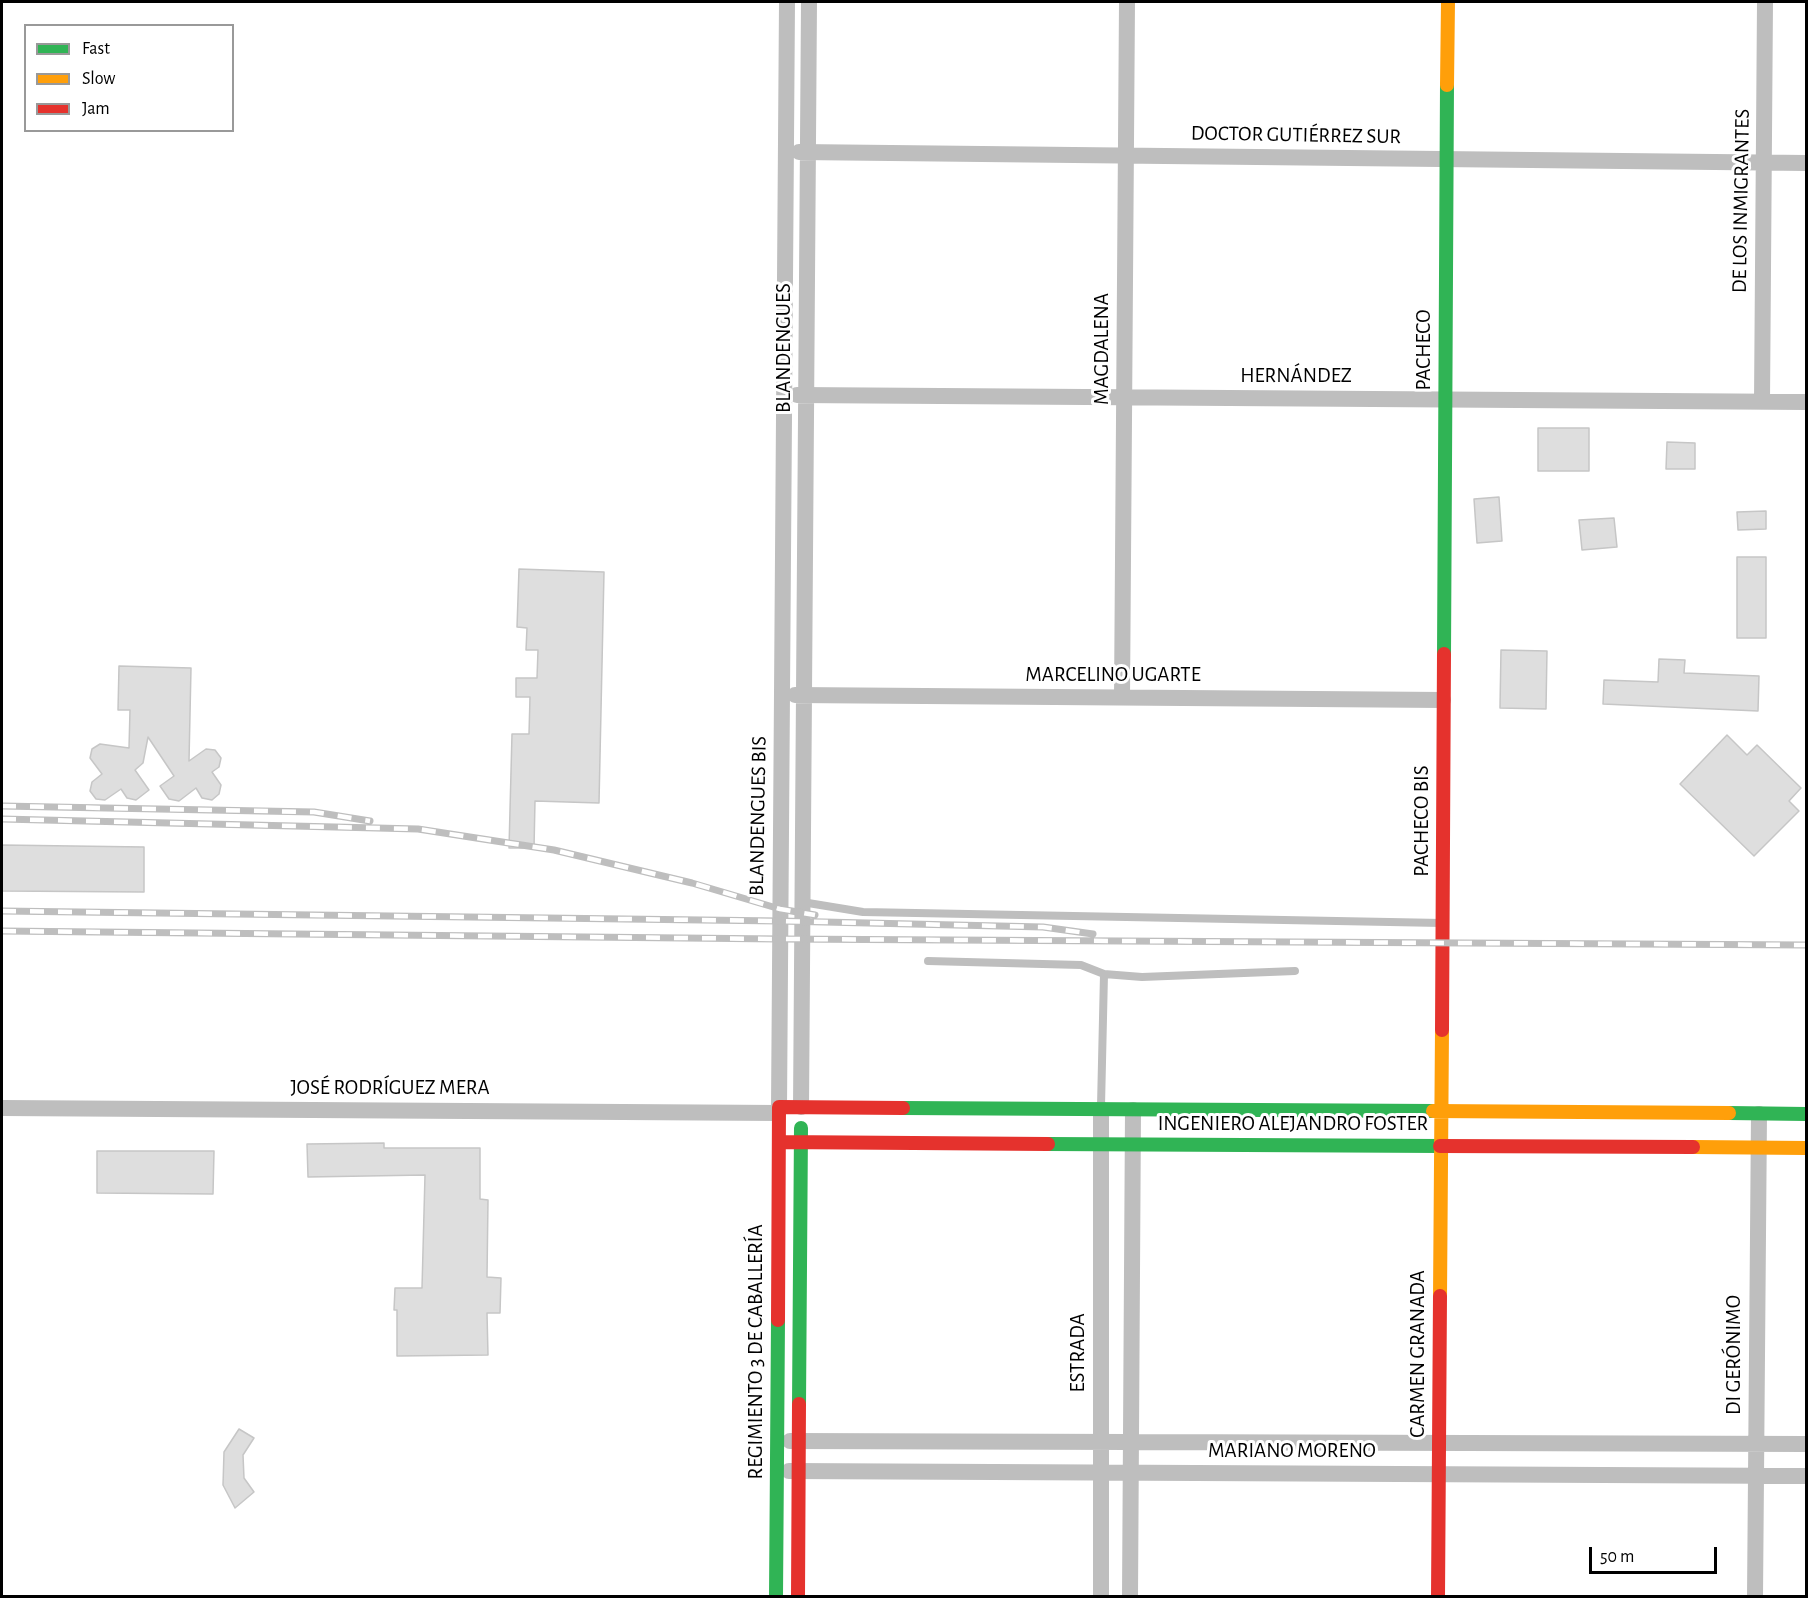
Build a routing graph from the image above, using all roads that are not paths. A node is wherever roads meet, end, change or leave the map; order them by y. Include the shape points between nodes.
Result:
1 (787, 2) edge
2 (808, 2) edge
3 (1127, 2) edge
4 (1448, 2) edge
5 (1765, 2) edge
6 (786, 152) junction
7 (807, 152) junction
8 (1126, 156) junction
9 (1446, 159) junction
10 (1764, 163) junction
11 (1806, 163) edge
12 (784, 395) junction
13 (806, 395) junction
14 (1124, 397) junction
15 (1445, 399) junction
16 (1762, 401) junction
17 (1806, 402) edge
18 (782, 694) junction
19 (804, 695) junction
20 (1122, 697) junction
21 (1443, 699) junction
22 (802, 902) junction
23 (1442, 923) junction
24 (928, 961) dead end
25 (1295, 971) dead end
26 (1104, 974) junction
27 (801, 1107) junction
28 (2, 1108) edge
29 (1101, 1109) junction
30 (779, 1110) junction
31 (1133, 1110) junction
32 (1441, 1112) junction
33 (1759, 1114) junction
34 (1806, 1114) edge
35 (779, 1142) junction
36 (801, 1142) junction
37 (1101, 1144) junction
38 (1133, 1144) junction
39 (1441, 1146) junction
40 (1758, 1147) junction
41 (1806, 1148) edge
42 (799, 1440) junction
43 (777, 1441) junction
44 (1101, 1442) junction
45 (1131, 1442) junction
46 (1439, 1443) junction
47 (1756, 1444) junction
48 (1806, 1444) edge
49 (777, 1471) junction
50 (799, 1472) junction
51 (1101, 1473) junction
52 (1131, 1473) junction
53 (1439, 1474) junction
54 (1756, 1476) junction
55 (1806, 1476) edge
56 (776, 1596) edge
57 (798, 1596) edge
58 (1101, 1596) edge
59 (1130, 1596) edge
60 (1438, 1596) edge
61 (1755, 1596) edge

1 - 6 street, BLANDENGUES
2 - 7 street, BLANDENGUES
3 - 8 street, MAGDALENA
4 - 9 street, PACHECO
5 - 10 street, DE LOS INMIGRANTES
6 - 7 street, DOCTOR GUTIÉRREZ SUR
6 - 12 street, BLANDENGUES
7 - 8 street, DOCTOR GUTIÉRREZ SUR
7 - 13 street, BLANDENGUES
8 - 9 street, DOCTOR GUTIÉRREZ SUR
8 - 14 street, MAGDALENA
9 - 10 street, DOCTOR GUTIÉRREZ SUR
9 - 15 street, PACHECO
10 - 11 street, DOCTOR GUTIÉRREZ SUR
10 - 16 street, DE LOS INMIGRANTES
12 - 13 street, HERNÁNDEZ
12 - 18 street, BLANDENGUES
13 - 14 street, HERNÁNDEZ
13 - 19 street, BLANDENGUES
14 - 15 street, HERNÁNDEZ
14 - 20 street, MAGDALENA
15 - 16 street, HERNÁNDEZ
15 - 21 street, PACHECO
16 - 17 street, HERNÁNDEZ
18 - 19 street, MARCELINO UGARTE
18 - 30 street, BLANDENGUES BIS
19 - 20 street, MARCELINO UGARTE
19 - 22 street
20 - 21 street, MARCELINO UGARTE
21 - 23 street, PACHECO BIS
22 - 23 lane via 862,912
22 - 27 street
23 - 32 street, PACHECO BIS
24 - 26 lane via 1081,965
25 - 26 lane via 1142,977
26 - 29 lane
27 - 29 street, INGENIERO ALEJANDRO FOSTER
27 - 30 street, INGENIERO ALEJANDRO FOSTER
27 - 36 street, REGIMIENTO 3 DE CABALLERÍA
28 - 30 street, JOSÉ RODRÍGUEZ MERA
29 - 31 street, INGENIERO ALEJANDRO FOSTER
29 - 37 street, ESTRADA
30 - 35 street, REGIMIENTO 3 DE CABALLERÍA
31 - 32 street, INGENIERO ALEJANDRO FOSTER
31 - 38 street
32 - 33 street, INGENIERO ALEJANDRO FOSTER
32 - 39 street, CARMEN GRANADA
33 - 34 street, INGENIERO ALEJANDRO FOSTER
33 - 40 street, DI GERÓNIMO
35 - 36 street, INGENIERO ALEJANDRO FOSTER
35 - 43 street, REGIMIENTO 3 DE CABALLERÍA
36 - 37 street, INGENIERO ALEJANDRO FOSTER
36 - 42 street, REGIMIENTO 3 DE CABALLERÍA
37 - 38 street, INGENIERO ALEJANDRO FOSTER
37 - 44 street, ESTRADA
38 - 39 street, INGENIERO ALEJANDRO FOSTER
38 - 45 street
39 - 40 street, INGENIERO ALEJANDRO FOSTER
39 - 46 street, CARMEN GRANADA
40 - 41 street, INGENIERO ALEJANDRO FOSTER
40 - 47 street, DI GERÓNIMO
42 - 43 street, MARIANO MORENO
42 - 44 street, MARIANO MORENO
42 - 50 street, REGIMIENTO 3 DE CABALLERÍA
43 - 49 street, REGIMIENTO 3 DE CABALLERÍA
44 - 45 street, MARIANO MORENO
44 - 51 street, ESTRADA
45 - 46 street, MARIANO MORENO
45 - 52 street
46 - 47 street, MARIANO MORENO
46 - 53 street, CARMEN GRANADA
47 - 48 street, MARIANO MORENO
47 - 54 street, DI GERÓNIMO
49 - 50 street, MARIANO MORENO
49 - 56 street, REGIMIENTO 3 DE CABALLERÍA
50 - 51 street, MARIANO MORENO
50 - 57 street, REGIMIENTO 3 DE CABALLERÍA
51 - 52 street, MARIANO MORENO
51 - 58 street, ESTRADA
52 - 53 street, MARIANO MORENO
52 - 59 street
53 - 54 street, MARIANO MORENO
53 - 60 street, CARMEN GRANADA
54 - 55 street, MARIANO MORENO
54 - 61 street, DI GERÓNIMO

